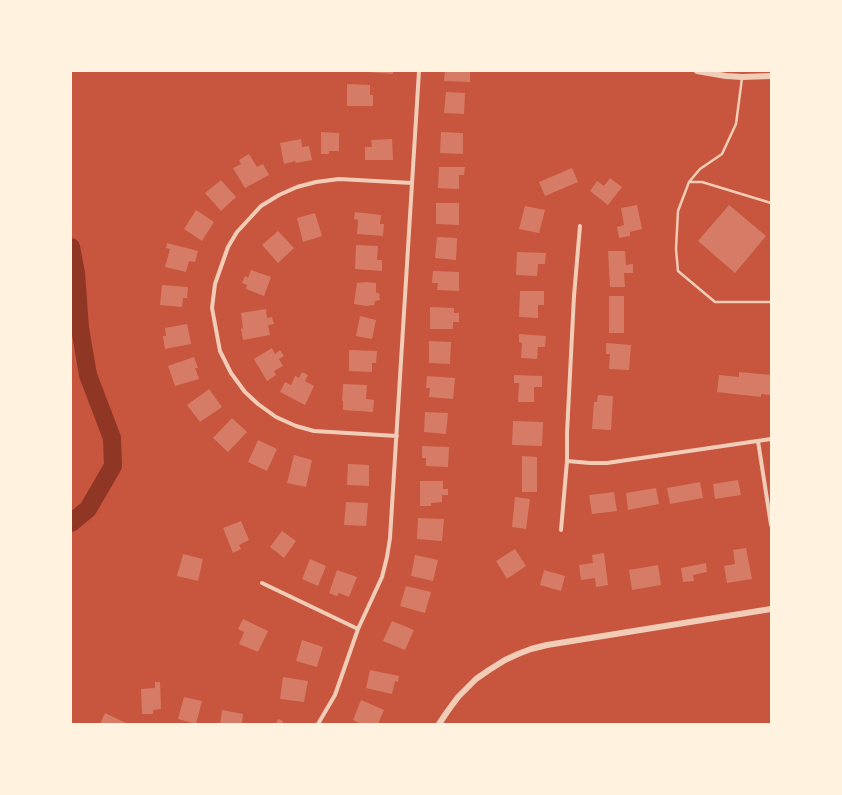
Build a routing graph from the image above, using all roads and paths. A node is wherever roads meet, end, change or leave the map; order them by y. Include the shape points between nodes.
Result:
1 (419, 71) edge
2 (697, 71) edge
3 (771, 76) edge
4 (742, 77) junction
5 (689, 182) junction
6 (412, 183) junction
7 (771, 203) edge
8 (580, 226) dead end
9 (771, 302) edge
10 (397, 436) junction
11 (771, 439) edge
12 (758, 441) junction
13 (567, 461) junction
14 (771, 525) edge
15 (561, 530) dead end
16 (262, 584) dead end
17 (771, 609) edge
18 (358, 629) junction
19 (318, 724) edge
20 (440, 724) edge

1 - 6 street
2 - 4 street
3 - 4 street
4 - 5 lane via 736,124 722,154 700,169
5 - 7 lane via 702,182
5 - 9 lane via 678,211 678,271 716,302
6 - 10 street
6 - 10 street via 338,179 316,182 297,187 261,206 236,232 228,247 215,284 212,308 220,351 231,373 245,392 276,417 314,431
8 - 13 street via 574,296
10 - 18 street via 387,557 382,577
11 - 12 street
12 - 13 street via 607,463
12 - 14 street
13 - 15 street
16 - 18 street
17 - 20 street via 531,649 505,660 476,679 458,697
18 - 19 street via 335,695

